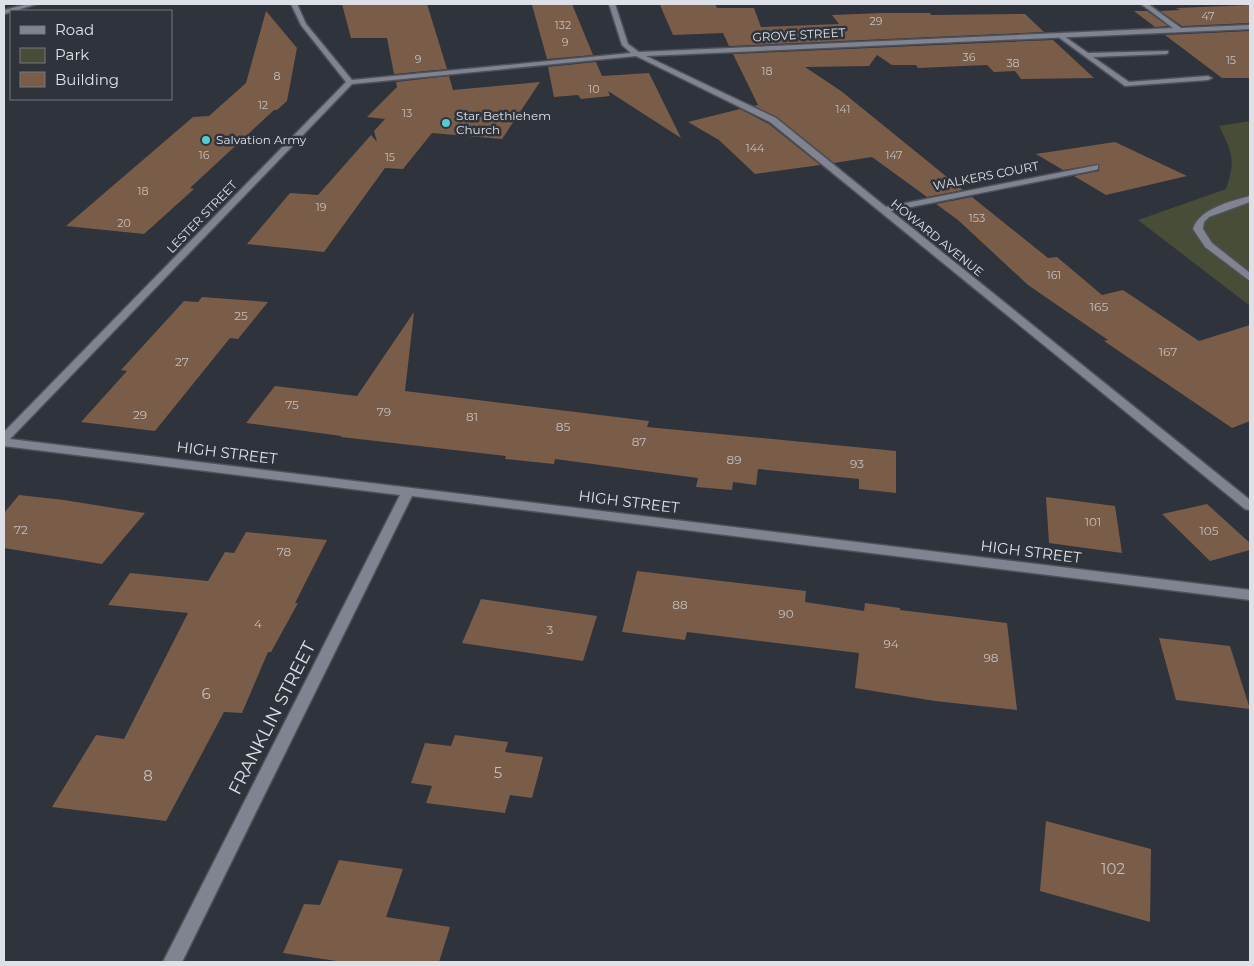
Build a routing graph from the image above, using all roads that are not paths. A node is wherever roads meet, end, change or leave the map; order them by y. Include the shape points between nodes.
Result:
1 (34, 4) edge
2 (294, 4) edge
3 (612, 4) edge
4 (1144, 4) edge
5 (12, 10) edge
6 (1250, 27) edge
7 (1179, 30) junction
8 (1059, 35) junction
9 (1166, 52) dead end
10 (637, 54) junction
11 (1086, 55) junction
12 (1208, 78) dead end
13 (350, 82) junction
14 (1095, 167) dead end
15 (1250, 198) edge
16 (882, 210) junction
17 (1250, 278) edge
18 (4, 440) edge
19 (408, 491) junction
20 (1250, 506) edge
21 (1250, 595) edge
22 (172, 962) edge

1 - 5 street
2 - 13 street via 304,24
3 - 10 street, HOWARD AVENUE via 625,45
4 - 7 street
6 - 7 street, GROVE STREET
7 - 8 street, GROVE STREET
8 - 10 street, GROVE STREET
8 - 11 street
9 - 11 street
10 - 13 street, GROVE STREET
10 - 16 street, HOWARD AVENUE via 773,120
11 - 12 street via 1128,84
13 - 18 street, LESTER STREET
14 - 16 street, WALKERS COURT
15 - 17 street via 1206,215 1198,229 1208,245
16 - 20 street, HOWARD AVENUE
18 - 19 street, HIGH STREET
19 - 21 street, HIGH STREET
19 - 22 street, FRANKLIN STREET

